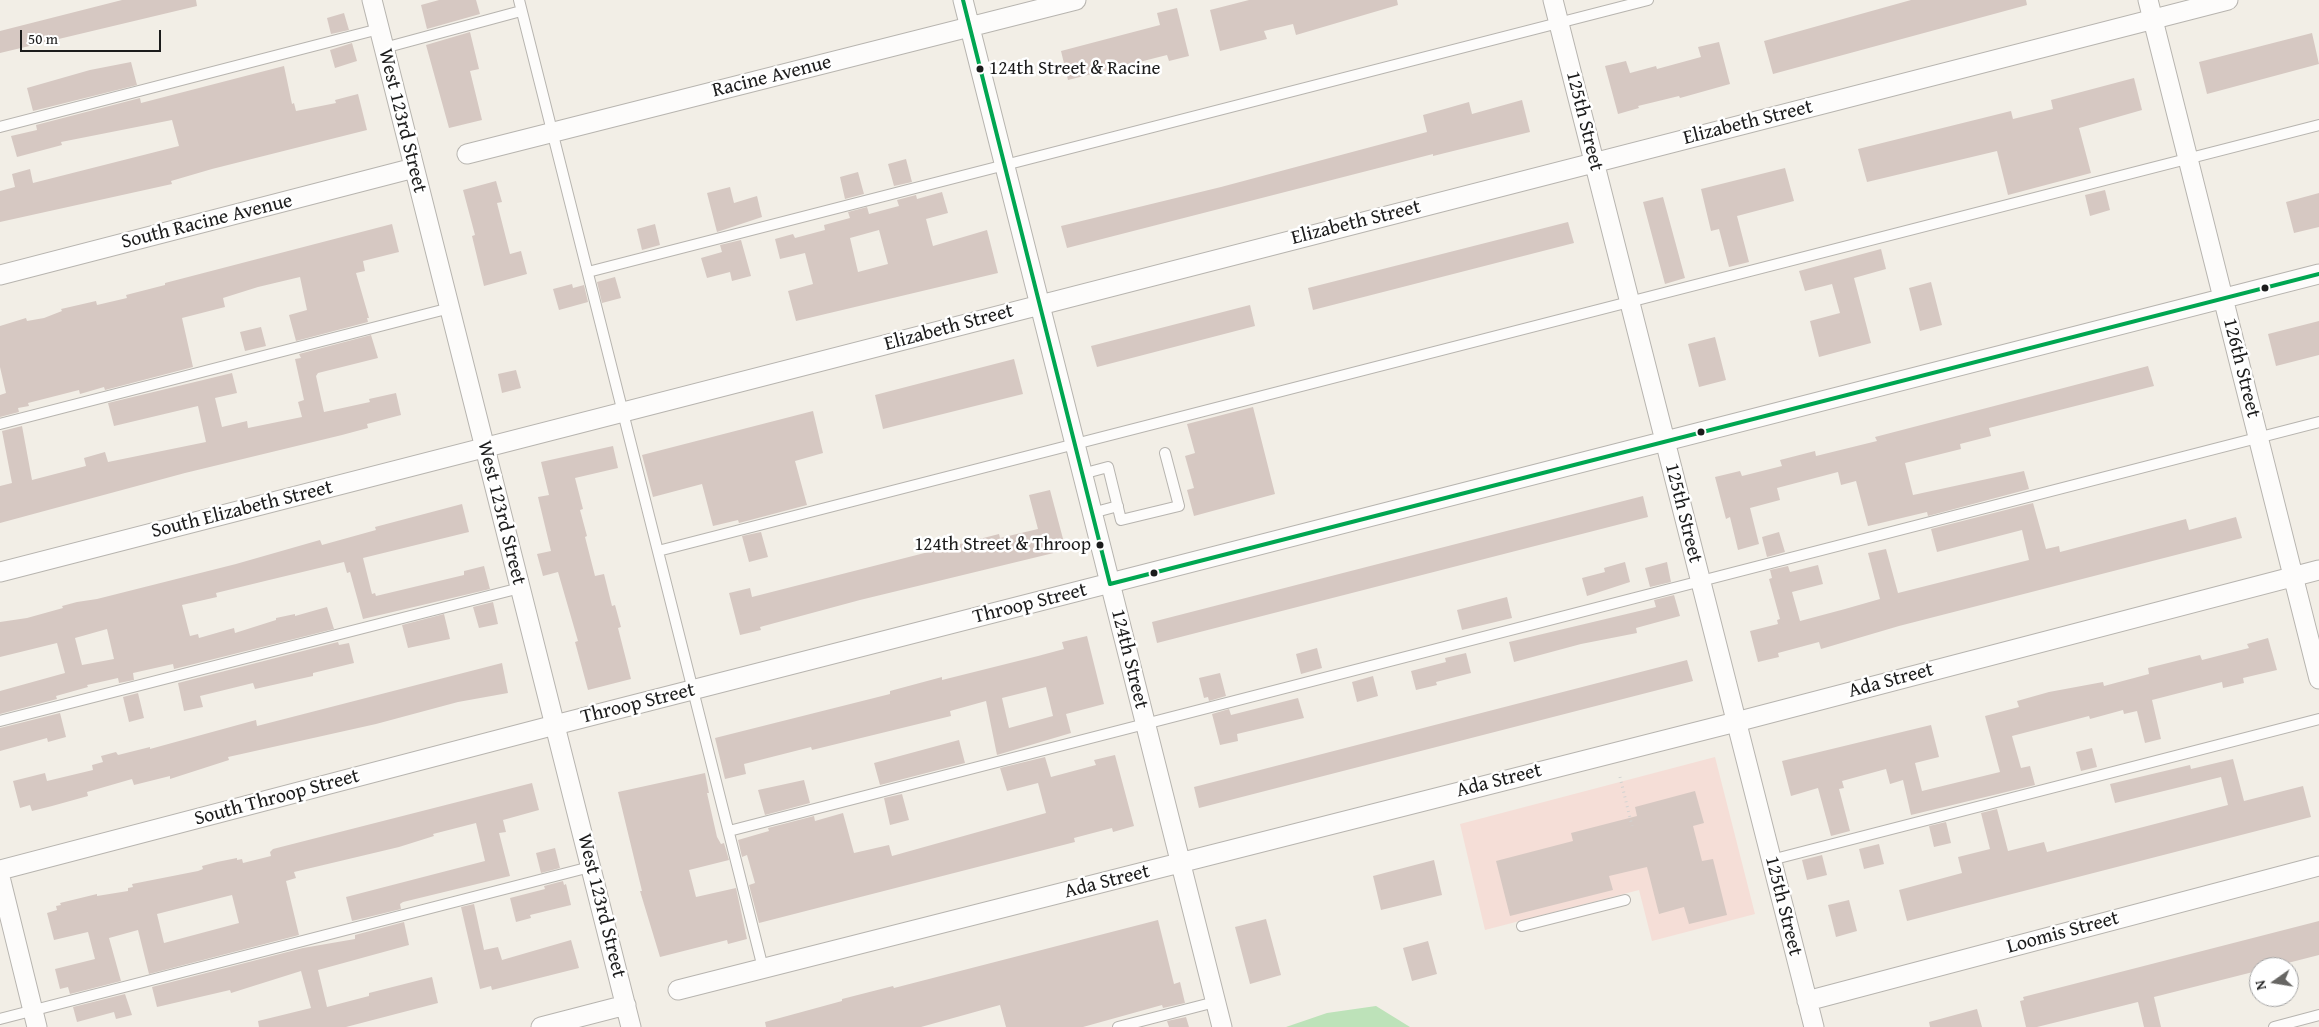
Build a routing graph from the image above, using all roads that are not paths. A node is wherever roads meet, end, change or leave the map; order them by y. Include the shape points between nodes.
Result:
1 (372, 0) edge
2 (519, 0) edge
3 (963, 0) edge
4 (1076, 0) edge
5 (1553, 0) edge
6 (1648, 0) edge
7 (2148, 0) edge
8 (2228, 0) edge
9 (522, 11) junction
10 (2153, 19) junction
11 (1559, 23) junction
12 (970, 27) junction
13 (379, 29) junction
14 (384, 48) junction
15 (2319, 125) edge
16 (0, 127) edge
17 (552, 132) junction
18 (467, 154) dead end
19 (2188, 159) junction
20 (1594, 162) junction
21 (1004, 165) junction
22 (414, 168) junction
23 (588, 272) junction
24 (2319, 274) edge
25 (0, 275) edge
26 (2223, 298) junction
27 (1630, 302) junction
28 (1040, 304) junction
29 (450, 308) junction
30 (623, 412) junction
31 (2319, 422) edge
32 (0, 424) edge
33 (2258, 438) junction
34 (1665, 441) junction
35 (1075, 444) junction
36 (485, 448) junction
37 (1165, 453) dead end
38 (1082, 474) junction
39 (1118, 506) junction
40 (1092, 513) junction
41 (658, 551) junction
42 (2319, 570) edge
43 (0, 572) edge
44 (2293, 577) junction
45 (1700, 581) junction
46 (1110, 584) junction
47 (520, 588) junction
48 (2319, 679) edge
49 (693, 690) junction
50 (2319, 719) edge
51 (0, 721) edge
52 (1736, 722) junction
53 (1146, 724) junction
54 (555, 725) junction
55 (729, 831) junction
56 (1771, 860) junction
57 (1180, 863) junction
58 (2319, 866) edge
59 (590, 867) junction
60 (0, 870) edge
61 (0, 877) edge
62 (1625, 900) dead end
63 (1522, 926) dead end
64 (763, 968) junction
65 (678, 990) dead end
66 (1807, 1001) junction
67 (1215, 1002) junction
68 (626, 1005) junction
69 (2319, 1016) edge
70 (0, 1019) edge
71 (35, 1019) edge
72 (541, 1027) edge
73 (631, 1027) edge
74 (1118, 1027) edge
75 (1222, 1027) edge
76 (1814, 1027) edge
77 (2274, 1027) edge

1 - 13 street, West 123rd Street
2 - 9 lane
3 - 12 street, 124th Street
4 - 12 street, Racine Avenue
5 - 11 street, 125th Street
6 - 11 lane
7 - 10 street, 126th Street
8 - 10 street, Elizabeth Street
9 - 14 lane
9 - 17 lane
10 - 19 street, 126th Street
10 - 20 street, Elizabeth Street
11 - 20 street, 125th Street
11 - 21 lane
12 - 17 street, Racine Avenue
12 - 21 street, 124th Street
13 - 14 street, West 123rd Street
13 - 16 lane
14 - 22 street, West 123rd Street
15 - 19 lane
17 - 18 street, Racine Avenue
17 - 23 lane
19 - 26 street, 126th Street
19 - 27 lane
20 - 27 street, 125th Street
20 - 28 street, Elizabeth Street
21 - 23 lane
21 - 28 street, 124th Street
22 - 25 street, South Racine Avenue
22 - 29 street, West 123rd Street
23 - 30 lane
24 - 26 street, Throop Street
26 - 33 street, 126th Street
26 - 34 street, Throop Street
27 - 34 street, 125th Street
27 - 35 lane
28 - 30 street, Elizabeth Street
28 - 35 street, 124th Street
29 - 32 lane
29 - 36 street, West 123rd Street
30 - 36 street, Elizabeth Street
30 - 41 lane
31 - 33 lane
33 - 44 street, 126th Street
33 - 45 lane
34 - 45 street, 125th Street
34 - 46 street, Throop Street
35 - 38 street, 124th Street
35 - 41 lane
36 - 43 street, South Elizabeth Street
36 - 47 street, West 123rd Street
37 - 39 lane via 1179,506 1121,520
38 - 39 lane via 1108,467
38 - 40 street, 124th Street
39 - 40 lane
40 - 46 street, 124th Street
41 - 49 lane
42 - 44 street, Ada Street
44 - 48 street, 126th Street
44 - 52 street, Ada Street
45 - 52 street, 125th Street
45 - 53 lane
46 - 49 street, Throop Street
46 - 53 street, 124th Street
47 - 51 lane
47 - 54 street, West 123rd Street
49 - 54 street, Throop Street
49 - 55 lane
50 - 56 lane
52 - 56 street, 125th Street
52 - 57 street, Ada Street
53 - 55 lane
53 - 57 street, 124th Street
54 - 59 street, West 123rd Street
54 - 60 street, South Throop Street
55 - 64 lane
56 - 66 street, 125th Street
57 - 64 street, Ada Street
57 - 67 street, 124th Street
58 - 66 street, Loomis Street
59 - 68 street, West 123rd Street
59 - 71 lane
61 - 71 street
62 - 63 lane
64 - 65 street, Ada Street
66 - 76 street, 125th Street
67 - 74 lane
67 - 75 street, 124th Street
68 - 72 street
68 - 73 street, West 123rd Street
69 - 77 lane
70 - 71 lane

